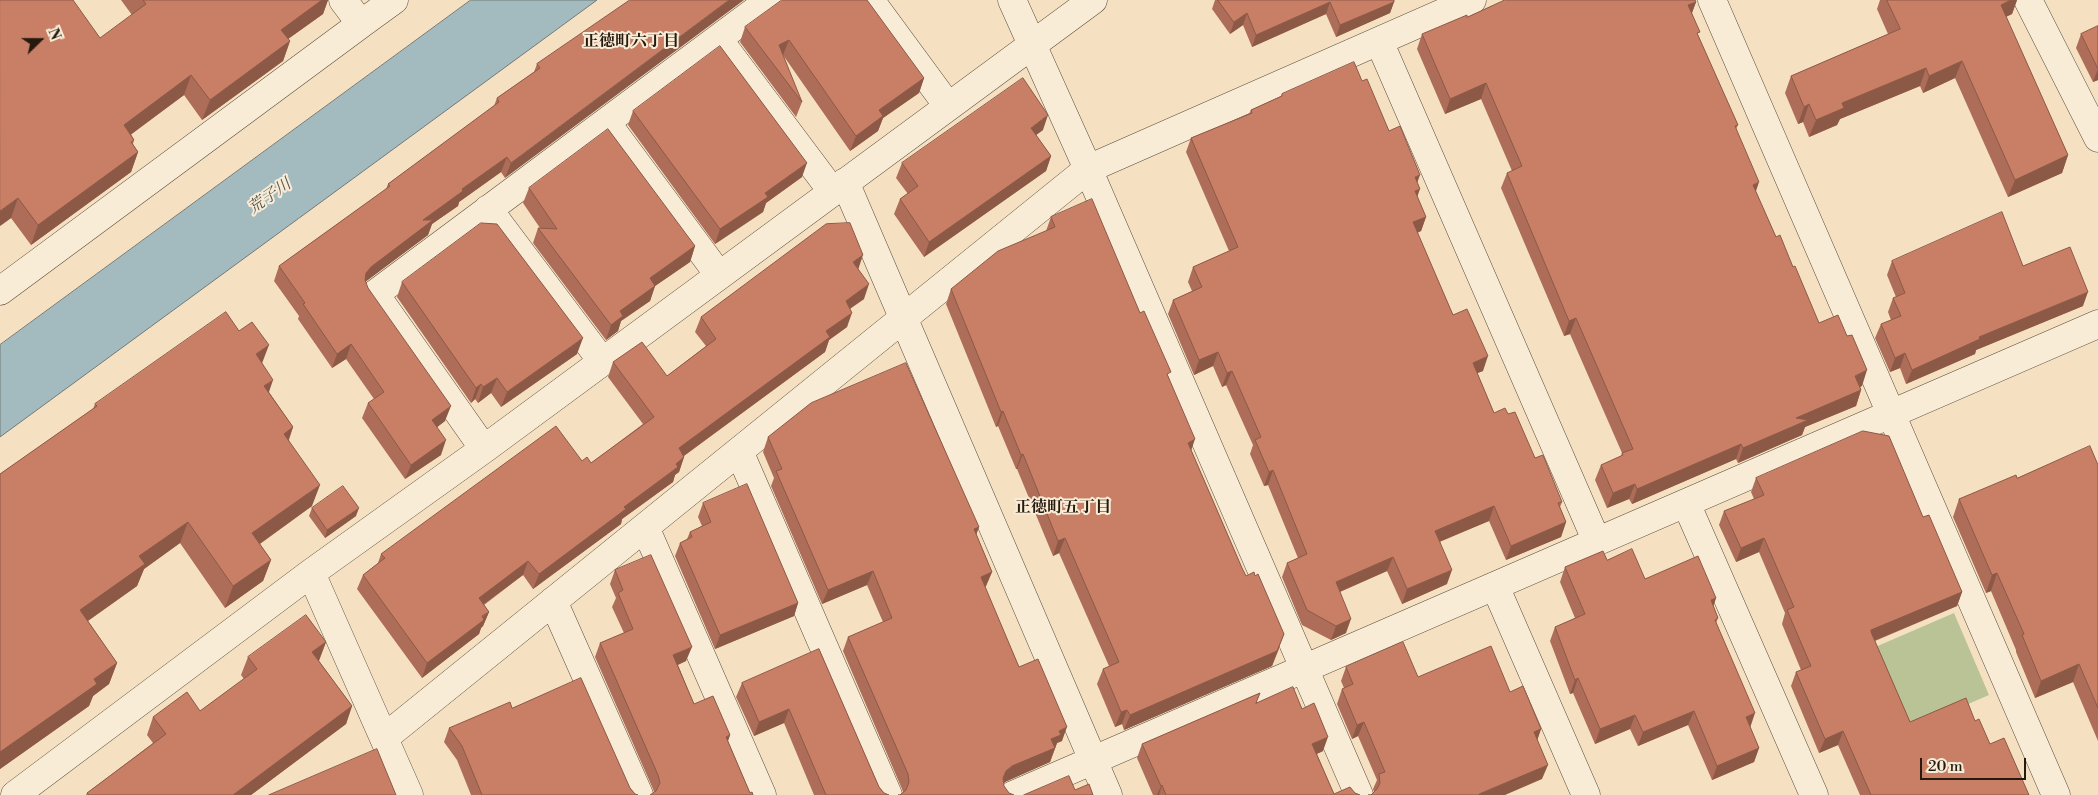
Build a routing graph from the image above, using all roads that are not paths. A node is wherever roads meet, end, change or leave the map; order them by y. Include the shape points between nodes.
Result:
1 (343, 0) edge
2 (394, 0) edge
3 (770, 0) edge
4 (870, 0) edge
5 (1012, 0) edge
6 (1093, 0) edge
7 (1472, 0) edge
8 (1712, 0) edge
9 (2028, 0) edge
10 (361, 24) junction
11 (718, 39) junction
12 (1379, 41) junction
13 (1032, 44) junction
14 (948, 106) junction
15 (606, 122) junction
16 (2098, 138) edge
17 (1088, 169) junction
18 (838, 187) junction
19 (488, 209) junction
20 (719, 275) junction
21 (0, 291) edge
22 (903, 318) junction
23 (2098, 324) edge
24 (602, 361) junction
25 (1891, 414) junction
26 (484, 449) junction
27 (739, 451) junction
28 (1686, 503) junction
29 (645, 527) junction
30 (1597, 542) junction
31 (311, 573) junction
32 (1495, 586) junction
33 (554, 601) junction
34 (1304, 669) junction
35 (384, 738) junction
36 (1093, 760) junction
37 (28, 791) edge
38 (409, 795) edge
39 (639, 795) edge
40 (762, 795) edge
41 (888, 795) edge
42 (1013, 795) edge
43 (1108, 795) edge
44 (1359, 795) edge
45 (1586, 795) edge
46 (1814, 795) edge
47 (2056, 795) edge

1 - 10 street
2 - 10 street
3 - 11 street
4 - 14 street
5 - 13 street
6 - 13 street
7 - 12 street
8 - 25 street
9 - 16 street
10 - 21 street
11 - 15 street
11 - 18 street
12 - 17 street
12 - 30 street
13 - 14 street
13 - 17 street
14 - 18 street
15 - 19 street
15 - 20 street
17 - 22 street
17 - 34 street
18 - 20 street
18 - 22 street
19 - 24 street
19 - 26 street via 375,294
20 - 24 street
22 - 27 street
22 - 36 street
23 - 25 street
24 - 26 street
25 - 28 street
25 - 47 street
26 - 31 street
27 - 29 street
27 - 41 street
28 - 30 street
28 - 46 street
29 - 33 street
29 - 40 street
30 - 32 street
31 - 35 street
31 - 37 street
32 - 34 street
32 - 45 street
33 - 35 street
33 - 39 street
34 - 36 street
34 - 44 street
35 - 38 street
36 - 42 street
36 - 43 street

